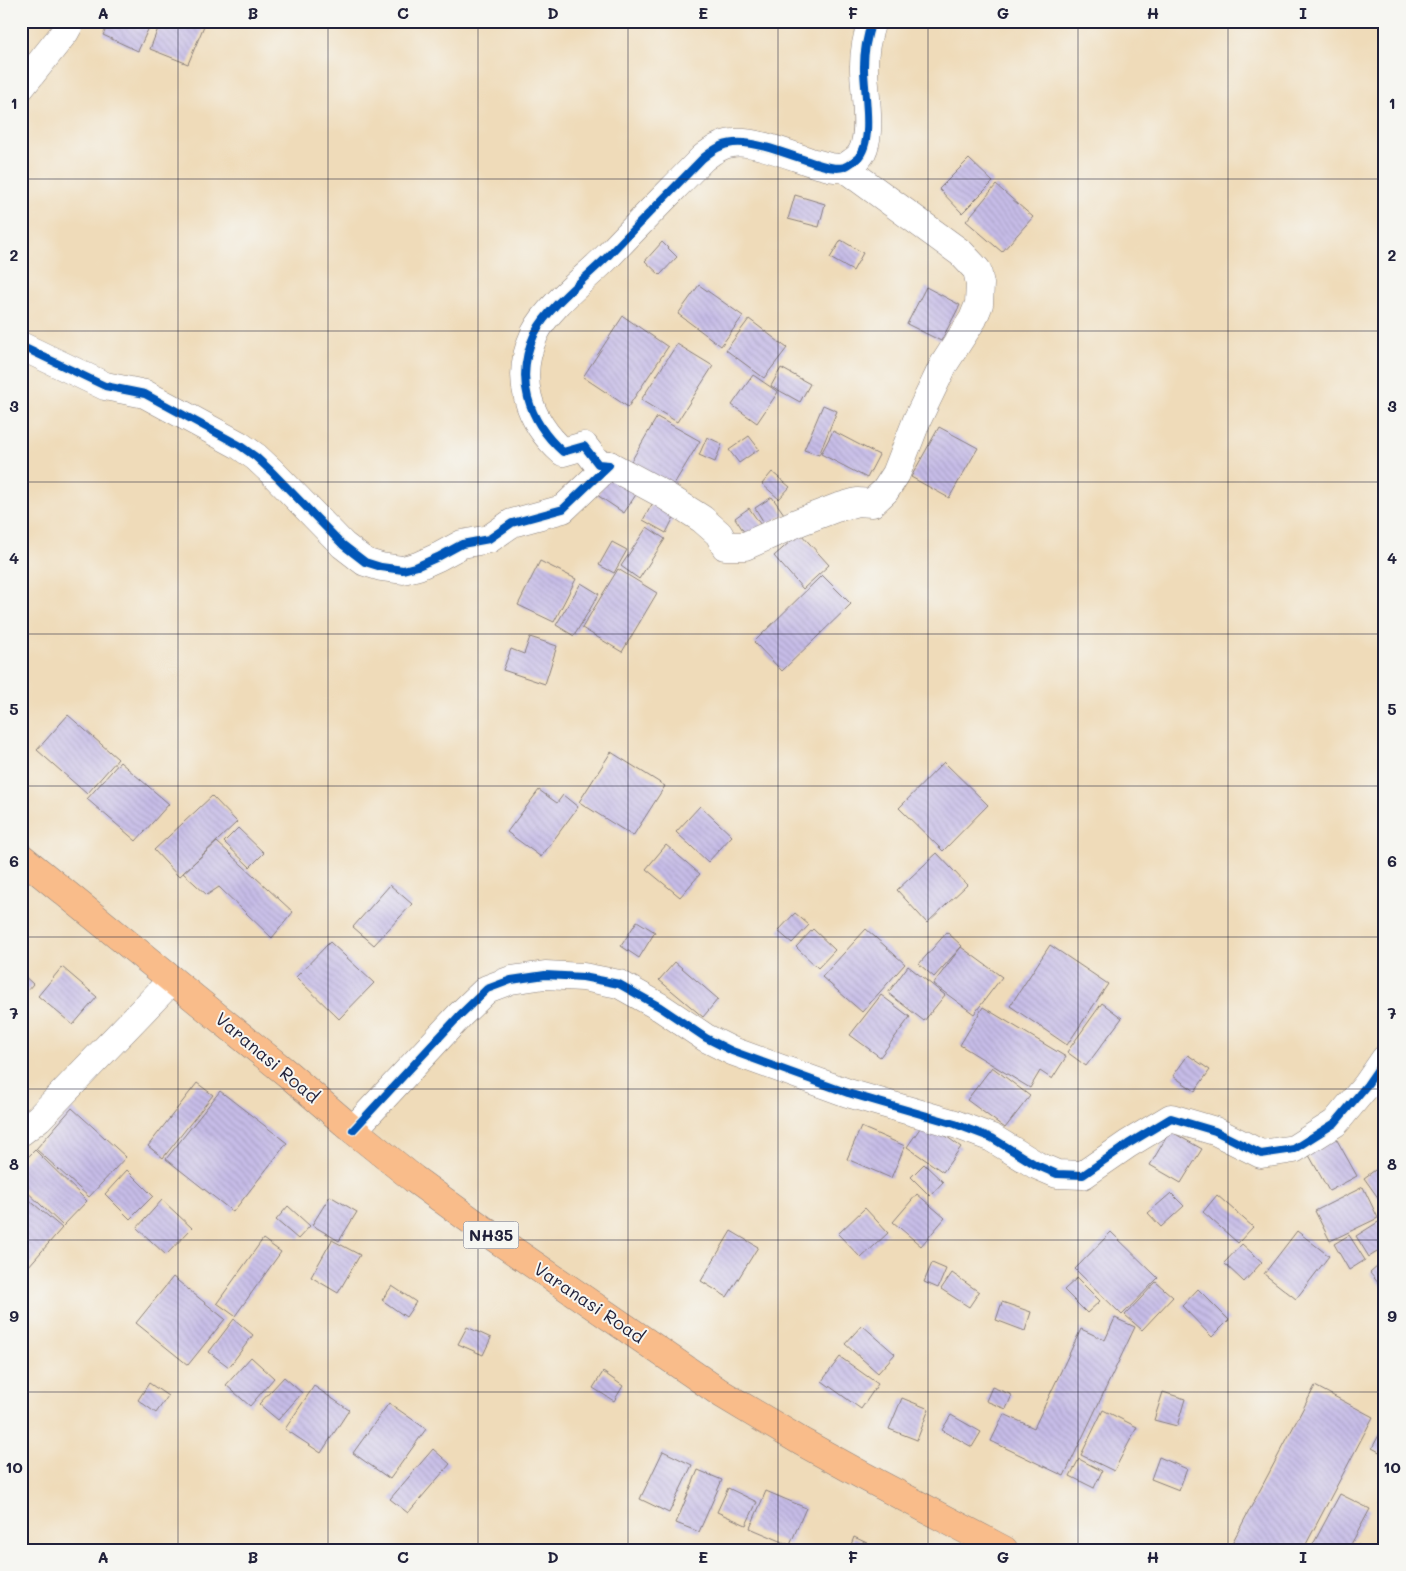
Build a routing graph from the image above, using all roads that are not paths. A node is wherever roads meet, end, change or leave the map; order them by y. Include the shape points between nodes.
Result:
1 (71, 21) edge
2 (872, 21) edge
3 (21, 86) edge
4 (843, 167) junction
5 (21, 346) edge
6 (609, 466) junction
7 (21, 857) edge
8 (172, 980) junction
9 (1385, 1058) edge
10 (1376, 1093) edge
11 (352, 1130) junction
12 (21, 1132) edge
13 (1004, 1550) edge

1 - 3 street
2 - 4 street via 864,65 867,127 864,148 857,159
4 - 6 street via 829,167 749,142 732,142 717,148 703,158 551,312 536,332 528,353 525,376 536,420 563,452 584,446 598,464
4 - 6 street via 961,253 978,270 980,284 979,304 973,319 944,364 896,474 885,490 872,503 857,502 836,508 745,546 725,546 719,534 702,519
5 - 6 street via 105,386 145,394 239,445 271,471 343,545 365,562 381,567 403,570 418,566 462,544 489,539 512,523 563,509
7 - 8 highway, Varanasi Road / NH35
8 - 11 highway, Varanasi Road / NH35
8 - 12 street via 81,1076
9 - 10 street
10 - 11 street via 1294,1149 1260,1154 1215,1131 1171,1118 1083,1175 1057,1174 992,1138 848,1093 732,1050 706,1038 619,984 583,977 545,975 511,980 487,989
11 - 13 highway, Varanasi Road / NH35 via 495,1238 722,1394 802,1442

